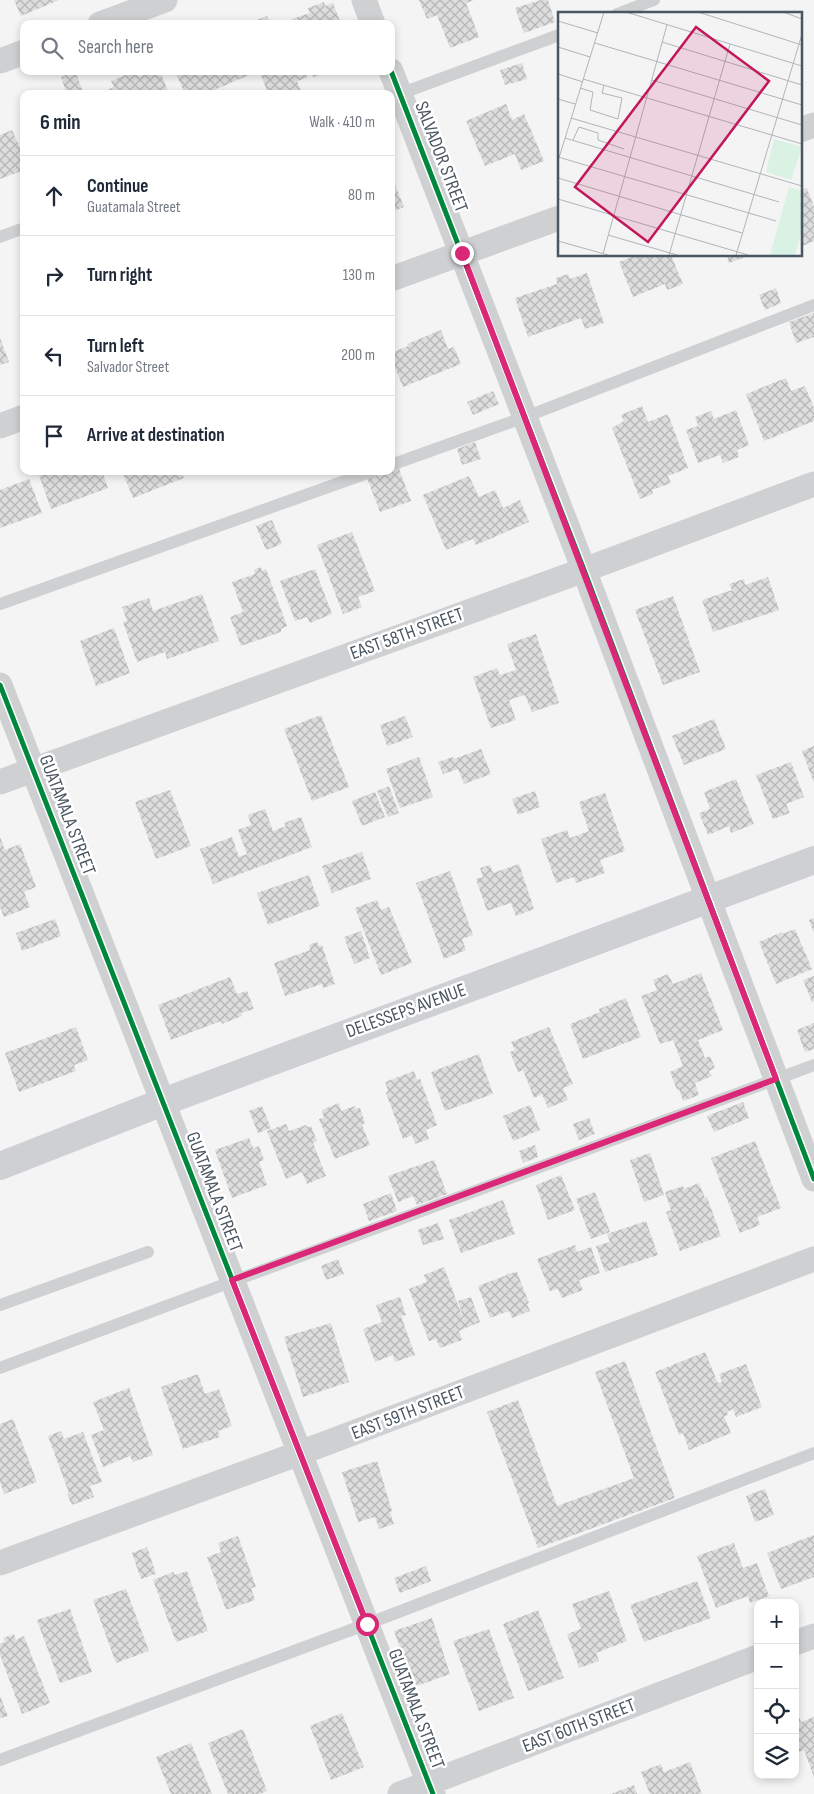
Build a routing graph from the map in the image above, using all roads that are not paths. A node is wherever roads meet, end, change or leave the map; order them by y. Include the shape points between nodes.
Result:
1 (165, 0) edge
2 (364, 0) edge
3 (654, 0) edge
4 (622, 12) edge
5 (111, 20) edge
6 (372, 20) edge
7 (558, 35) edge
8 (20, 54) edge
9 (0, 61) edge
10 (394, 87) edge
11 (814, 125) edge
12 (802, 129) edge
13 (558, 218) edge
14 (20, 230) edge
15 (0, 237) edge
16 (462, 253) junction
17 (395, 278) edge
18 (814, 305) edge
19 (525, 417) junction
20 (20, 418) edge
21 (0, 426) edge
22 (395, 464) edge
23 (362, 475) edge
24 (814, 484) edge
25 (584, 570) junction
26 (0, 604) edge
27 (0, 684) edge
28 (33, 769) junction
29 (0, 782) edge
30 (814, 860) edge
31 (708, 898) junction
32 (814, 1065) edge
33 (776, 1079) junction
34 (163, 1102) junction
35 (0, 1166) edge
36 (814, 1179) edge
37 (148, 1252) dead end
38 (814, 1259) edge
39 (232, 1280) junction
40 (0, 1305) edge
41 (0, 1368) edge
42 (300, 1453) junction
43 (814, 1453) edge
44 (0, 1563) edge
45 (367, 1624) junction
46 (814, 1636) edge
47 (799, 1642) edge
48 (754, 1660) edge
49 (0, 1760) edge
50 (431, 1788) edge
51 (400, 1794) edge

1 - 5 street
2 - 6 street
3 - 4 lane
7 - 10 lane
8 - 9 street
10 - 16 street, SALVADOR STREET
11 - 12 street
13 - 16 street
14 - 15 lane
16 - 17 street
16 - 19 street, SALVADOR STREET
18 - 19 lane
19 - 22 lane
19 - 25 street, SALVADOR STREET
20 - 21 street
23 - 26 lane
24 - 25 street, EAST 58TH STREET
25 - 28 street, EAST 58TH STREET
25 - 31 street, SALVADOR STREET
27 - 28 street, GUATAMALA STREET
28 - 29 street, EAST 58TH STREET
28 - 34 street, GUATAMALA STREET
30 - 31 main road, DELESSEPS AVENUE
31 - 33 street, SALVADOR STREET
31 - 34 main road, DELESSEPS AVENUE
32 - 33 lane
33 - 36 street, SALVADOR STREET
33 - 39 lane
34 - 35 main road, DELESSEPS AVENUE
34 - 39 street, GUATAMALA STREET
37 - 40 lane
38 - 42 street, EAST 59TH STREET
39 - 41 lane
39 - 42 street, GUATAMALA STREET
42 - 44 street, EAST 59TH STREET
42 - 45 street, GUATAMALA STREET
43 - 45 lane
45 - 49 lane
45 - 50 street, GUATAMALA STREET
46 - 47 street
48 - 50 street, EAST 60TH STREET
50 - 51 street, EAST 60TH STREET

